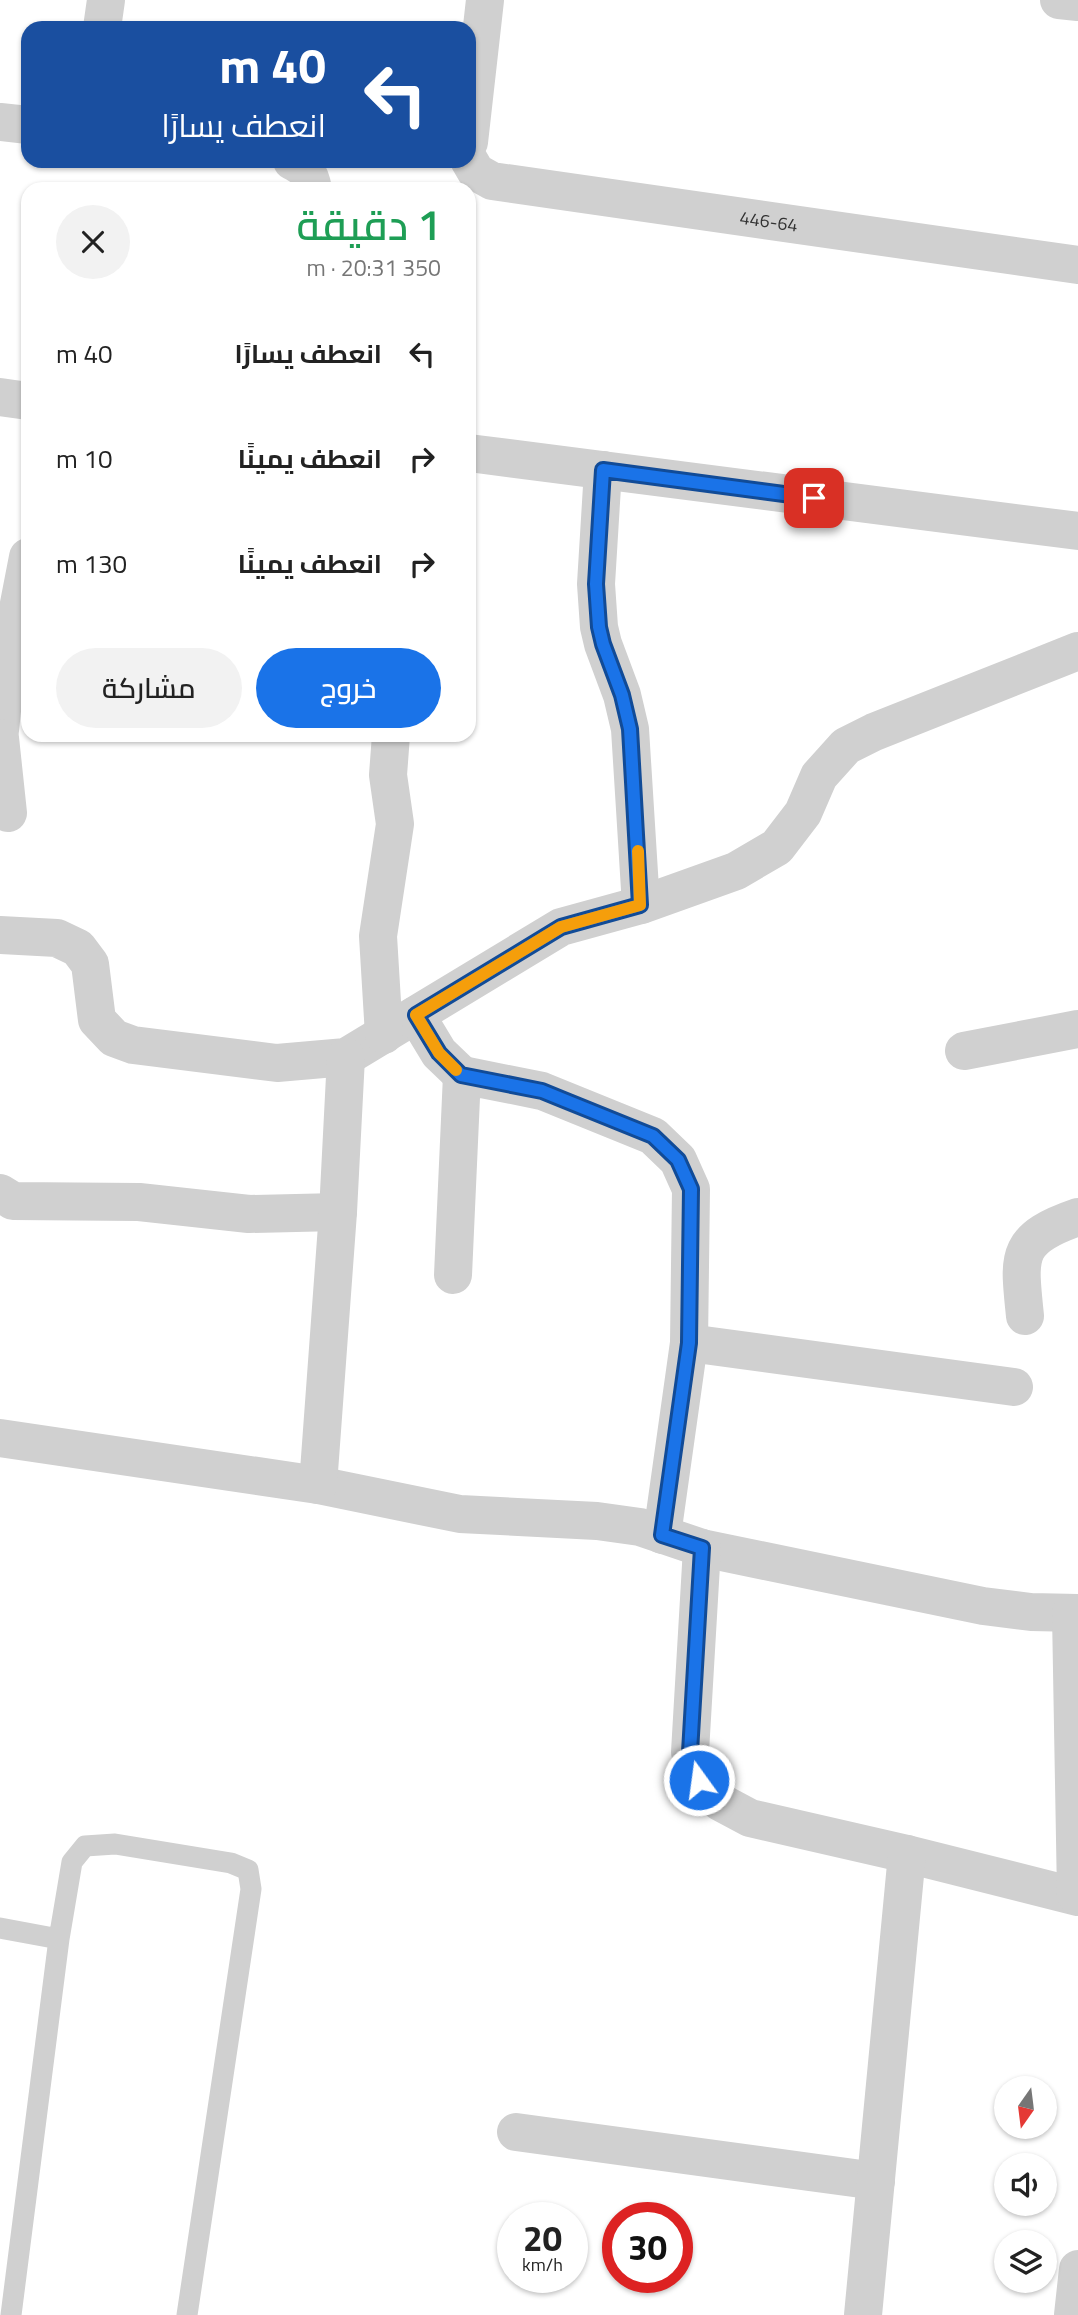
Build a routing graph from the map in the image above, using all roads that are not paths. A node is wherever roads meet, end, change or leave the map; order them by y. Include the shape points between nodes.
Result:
1 (106, 0) edge
2 (485, 0) edge
3 (1059, 0) edge
4 (1078, 2) edge
5 (103, 21) edge
6 (476, 80) edge
7 (0, 122) edge
8 (21, 124) edge
9 (474, 168) edge
10 (1078, 265) edge
11 (0, 397) edge
12 (21, 400) edge
13 (476, 454) edge
14 (603, 470) junction
15 (1078, 531) edge
16 (21, 593) edge
17 (1078, 650) edge
18 (0, 730) edge
19 (0, 738) edge
20 (390, 742) edge
21 (8, 813) dead end
22 (640, 905) junction
23 (0, 935) edge
24 (416, 1015) junction
25 (1078, 1028) edge
26 (384, 1035) junction
27 (964, 1051) dead end
28 (346, 1058) junction
29 (461, 1075) junction
30 (0, 1193) edge
31 (338, 1212) junction
32 (1078, 1217) edge
33 (453, 1275) dead end
34 (1025, 1316) dead end
35 (689, 1343) junction
36 (1014, 1387) dead end
37 (0, 1438) edge
38 (318, 1485) junction
39 (662, 1535) junction
40 (702, 1548) junction
41 (1074, 1614) edge
42 (1076, 1740) edge
43 (907, 1854) junction
44 (1077, 1896) edge
45 (0, 1928) edge
46 (59, 1939) junction
47 (516, 2132) dead end
48 (876, 2182) junction
49 (1078, 2269) edge
50 (11, 2315) edge
51 (187, 2315) edge
52 (863, 2315) edge
53 (1073, 2315) edge

1 - 5 street
2 - 6 street
3 - 4 street
7 - 8 street
9 - 10 street, 446-64 via 492,181
11 - 12 street
13 - 14 street
14 - 15 street
14 - 22 street via 596,584 599,627 630,729
16 - 18 street
17 - 22 street via 846,746 819,776 803,813 777,847 736,871
19 - 21 street
20 - 26 street via 388,775 395,824 378,936
22 - 24 street via 561,927
23 - 28 street via 57,938 78,948 90,964 97,1020 114,1038 133,1045 276,1063
24 - 26 street
24 - 29 street via 439,1053
25 - 27 street
26 - 28 street
28 - 31 street
29 - 33 street
29 - 35 street via 542,1091 653,1136 678,1160 691,1189
30 - 31 street via 13,1201 139,1202 249,1214
31 - 38 street
32 - 34 street via 1034,1238 1025,1250 1020,1268
35 - 36 street
35 - 39 street
37 - 38 street
38 - 39 street via 460,1514 597,1521
39 - 40 street
40 - 41 street via 983,1606
40 - 43 street via 690,1752 699,1780 720,1802 750,1818
41 - 42 street
42 - 44 street
43 - 44 street
43 - 48 street
45 - 46 lane
46 - 50 lane
46 - 51 lane via 72,1862 85,1846 116,1843 248,1870 251,1889
47 - 48 street
48 - 52 street
49 - 53 street

